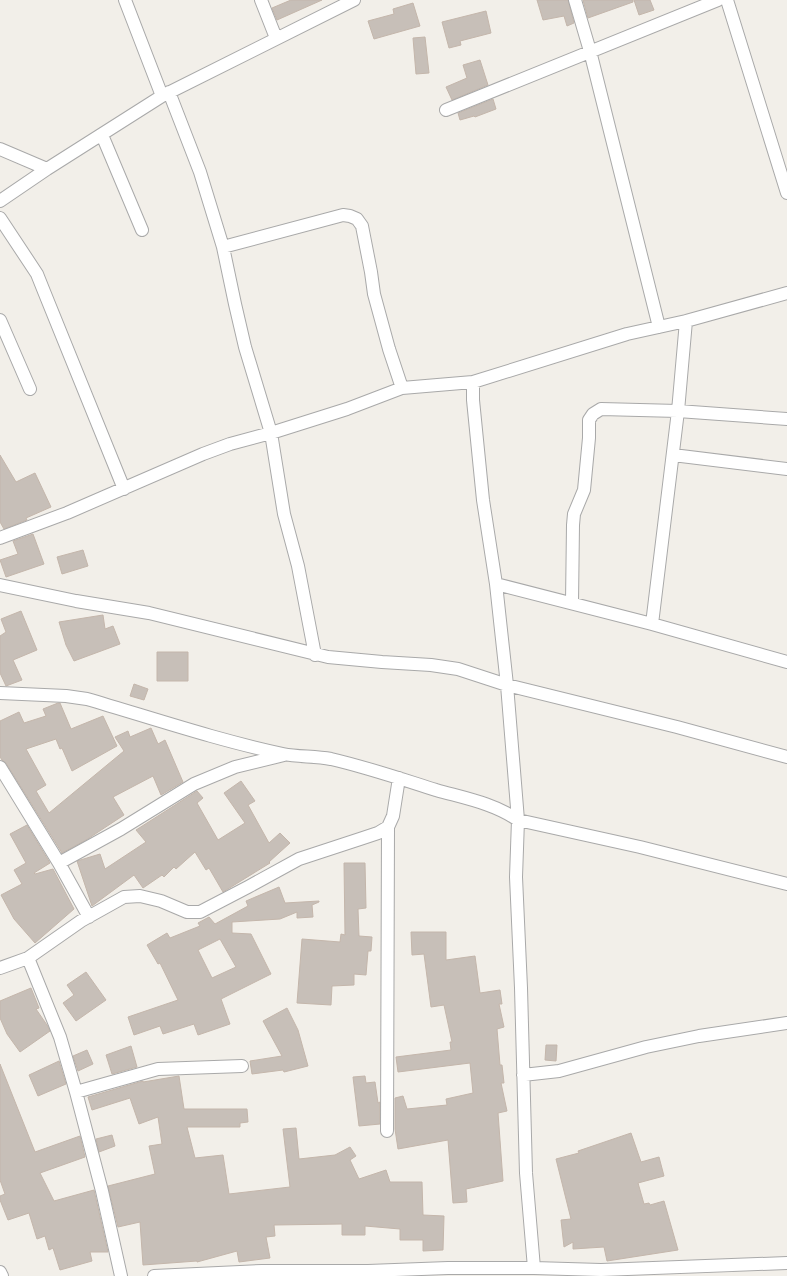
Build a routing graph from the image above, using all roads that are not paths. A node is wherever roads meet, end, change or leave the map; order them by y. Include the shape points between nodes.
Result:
1 (125, 0) edge
2 (261, 0) edge
3 (354, 0) edge
4 (575, 0) edge
5 (718, 0) edge
6 (727, 0) edge
7 (276, 38) junction
8 (590, 51) junction
9 (166, 94) junction
10 (446, 110) dead end
11 (102, 135) junction
12 (0, 149) edge
13 (48, 169) junction
14 (787, 193) edge
15 (0, 201) edge
16 (0, 218) edge
17 (142, 230) dead end
18 (223, 247) junction
19 (787, 293) edge
20 (0, 320) edge
21 (686, 321) junction
22 (659, 327) junction
23 (473, 382) junction
24 (402, 388) junction
25 (30, 389) dead end
26 (678, 411) junction
27 (787, 419) edge
28 (270, 433) junction
29 (673, 455) junction
30 (787, 469) edge
31 (124, 488) junction
32 (0, 538) edge
33 (496, 584) junction
34 (0, 586) edge
35 (572, 602) junction
36 (652, 624) junction
37 (315, 654) junction
38 (787, 662) edge
39 (507, 685) junction
40 (0, 693) edge
41 (284, 754) junction
42 (787, 757) edge
43 (0, 767) edge
44 (399, 778) junction
45 (518, 820) junction
46 (388, 827) junction
47 (60, 863) junction
48 (787, 884) edge
49 (89, 917) junction
50 (28, 958) junction
51 (0, 968) edge
52 (787, 1023) edge
53 (242, 1066) dead end
54 (523, 1075) junction
55 (76, 1092) junction
56 (387, 1131) dead end
57 (787, 1264) edge
58 (534, 1268) junction
59 (0, 1272) edge
60 (2, 1276) edge
61 (121, 1276) edge
62 (154, 1276) edge

1 - 9 street
2 - 7 street
3 - 7 street
4 - 8 street
5 - 8 street
6 - 14 street
7 - 9 street
8 - 10 street
8 - 22 street
9 - 11 street
9 - 18 street via 200,172
11 - 13 street
11 - 17 street
12 - 13 street
13 - 15 street
16 - 31 street via 37,274
18 - 24 street via 343,215 357,219 362,226 374,294
18 - 28 street via 242,333
19 - 21 street
20 - 25 street
21 - 22 street
21 - 26 street
22 - 23 street via 627,334
23 - 24 street
23 - 33 street via 483,500
24 - 28 street via 347,409
26 - 27 street
26 - 29 street
26 - 35 street via 601,409 589,420 584,490 574,514
28 - 31 street via 203,454
28 - 37 street via 284,514 298,566
29 - 30 street
29 - 36 street
31 - 32 street
33 - 35 street
33 - 39 street
34 - 37 street via 149,613
35 - 36 street
36 - 38 street
37 - 39 street via 458,669
39 - 42 street
39 - 45 street
40 - 41 street via 87,699
41 - 44 street via 331,760
41 - 47 street via 235,767 194,784
43 - 47 street
44 - 45 street via 481,802
44 - 46 street via 393,816
45 - 48 street
45 - 54 street via 516,877
46 - 49 street via 368,837 299,859 200,912 188,912 140,896 124,897
46 - 56 street
47 - 49 street
49 - 50 street
50 - 51 street
50 - 55 street via 60,1037
52 - 54 street via 699,1036 646,1047 559,1071
53 - 55 street via 158,1069
54 - 58 street via 526,1173
55 - 61 street
57 - 58 street via 601,1270
58 - 62 street via 262,1271
59 - 60 street

